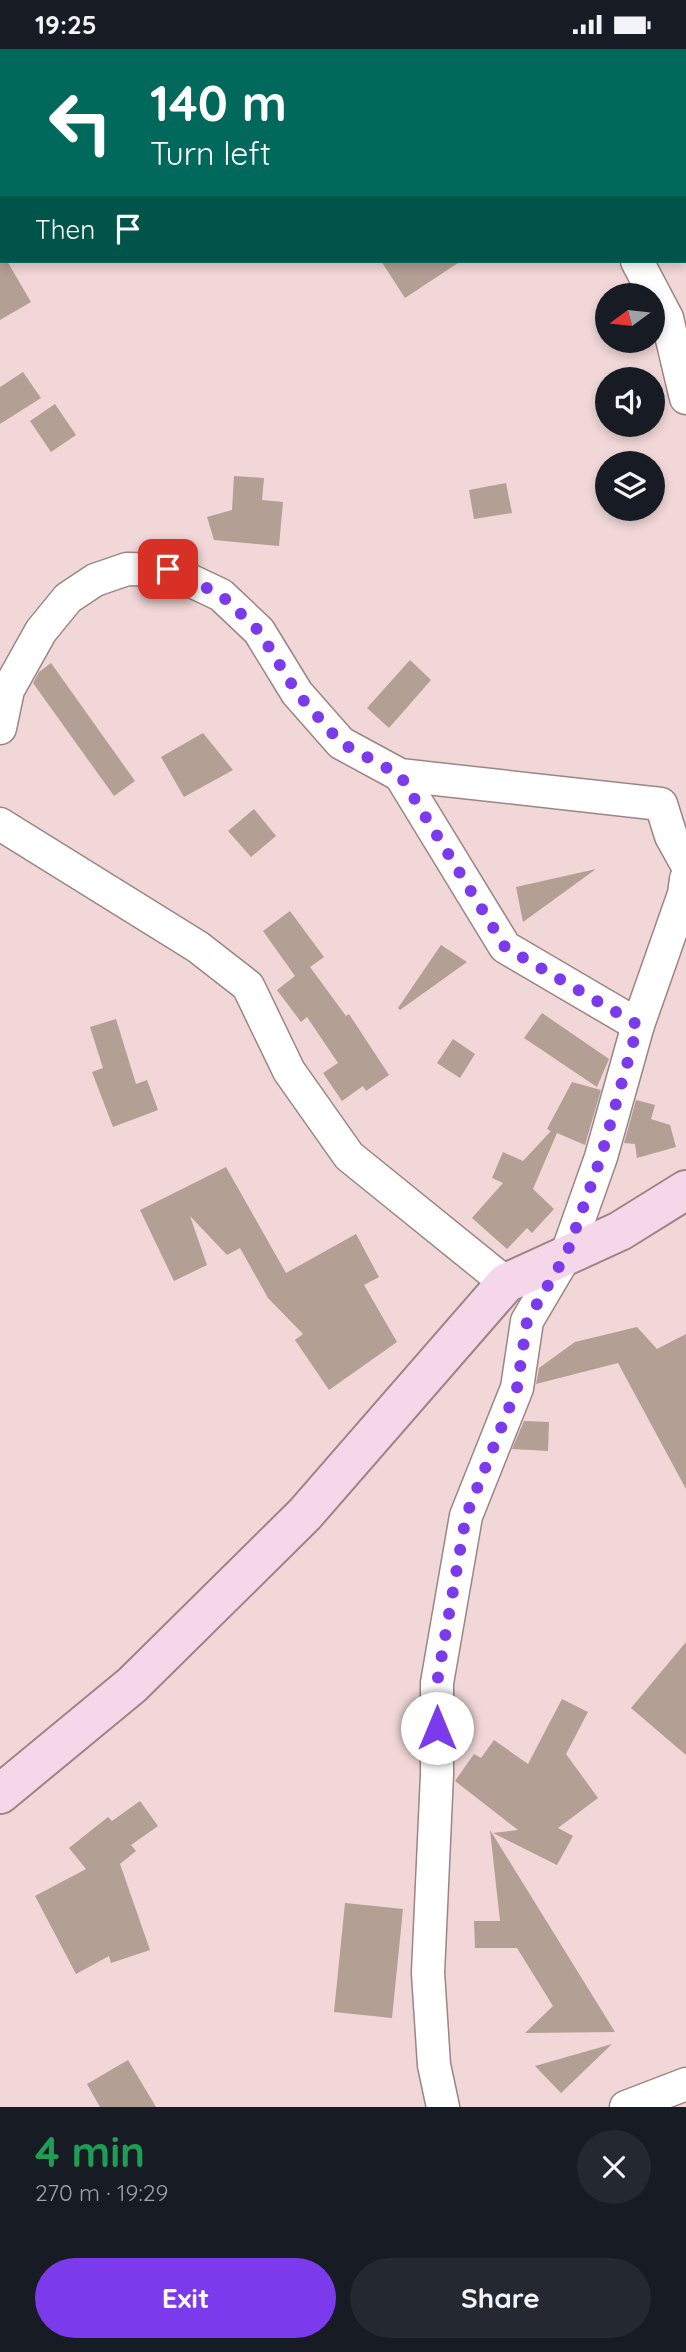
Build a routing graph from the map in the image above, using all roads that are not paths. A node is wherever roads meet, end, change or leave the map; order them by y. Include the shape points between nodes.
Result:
1 (638, 263) edge
2 (686, 398) edge
3 (0, 728) edge
4 (400, 775) junction
5 (0, 824) edge
6 (686, 863) edge
7 (686, 879) edge
8 (638, 1025) junction
9 (686, 1190) edge
10 (567, 1253) junction
11 (506, 1283) junction
12 (0, 1794) edge
13 (686, 2084) edge
14 (443, 2107) edge
15 (626, 2107) edge

1 - 2 street via 667,318
3 - 4 street via 8,689 41,631 68,598 95,580 127,569 168,569 221,595 259,631 297,693 341,743
4 - 6 street via 661,804
4 - 8 street via 505,947
5 - 11 street via 198,947 248,986 289,1071 349,1156
7 - 8 street
8 - 10 street via 601,1157
9 - 10 main road via 620,1231
10 - 11 main road
10 - 14 street via 527,1321 517,1388 466,1516 437,1683 428,1973 434,2065
11 - 12 main road via 304,1514 132,1685
13 - 15 street

